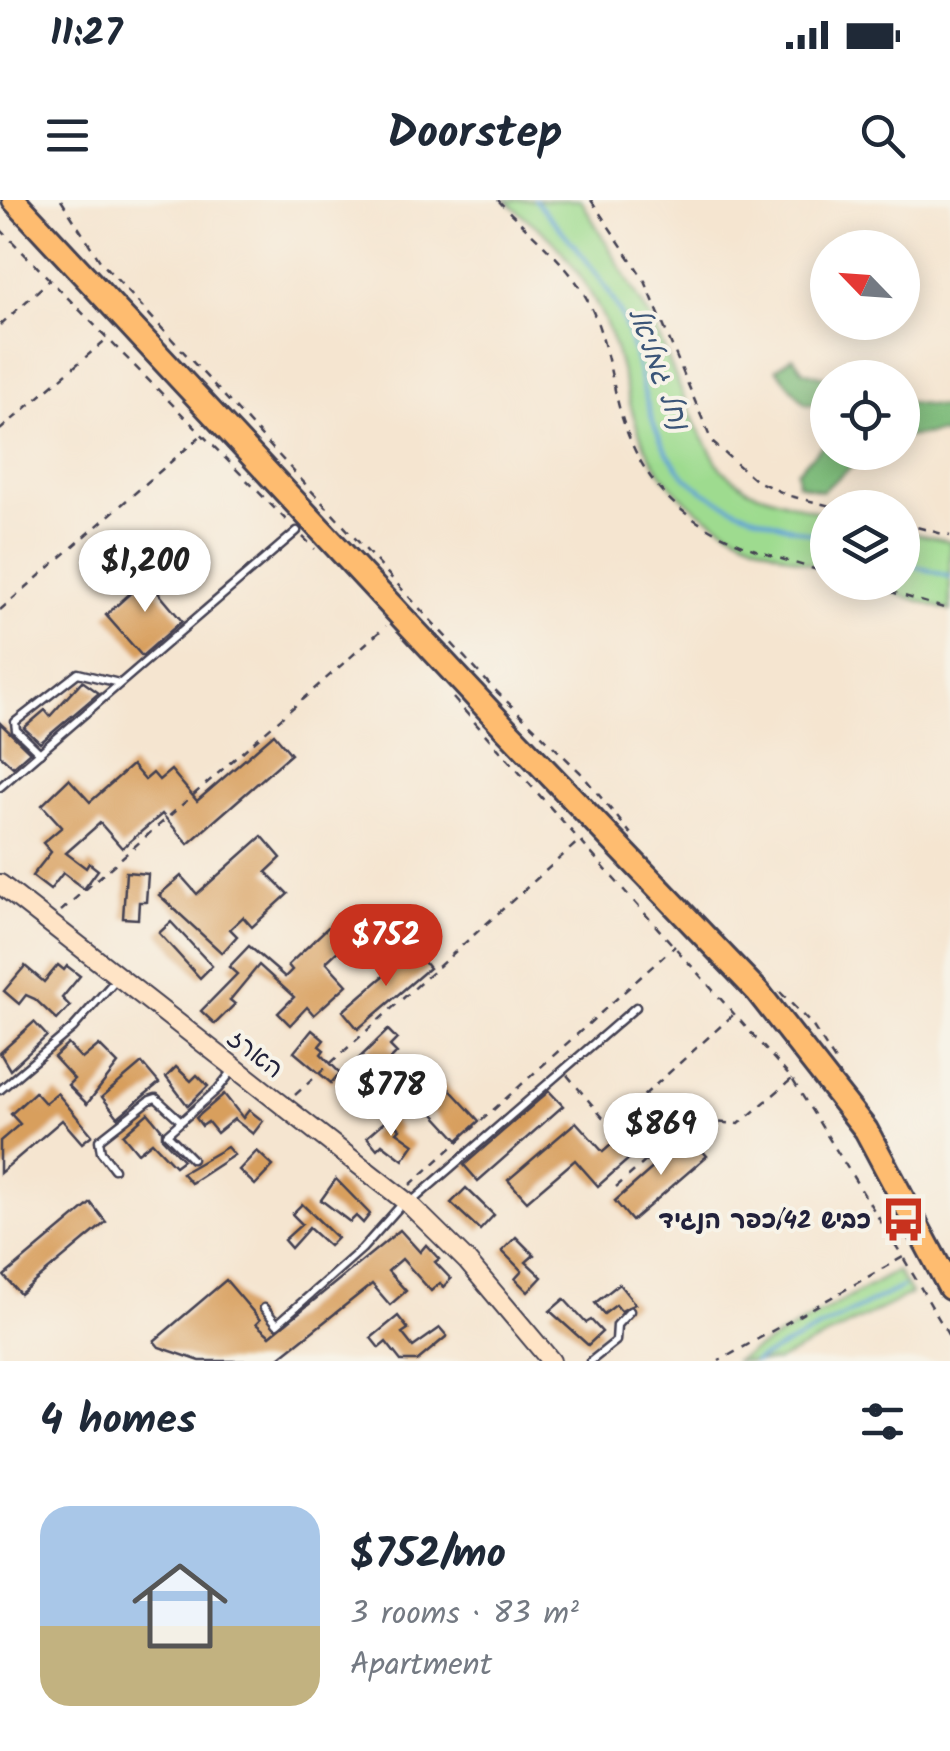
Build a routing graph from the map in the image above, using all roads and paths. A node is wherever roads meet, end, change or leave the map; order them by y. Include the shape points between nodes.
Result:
1 (14, 200) edge
2 (24, 200) edge
3 (498, 200) edge
4 (590, 200) edge
5 (0, 230) edge
6 (52, 278) junction
7 (0, 325) edge
8 (116, 328) junction
9 (0, 430) edge
10 (203, 434) junction
11 (810, 501) edge
12 (920, 528) edge
13 (297, 531) junction
14 (950, 536) edge
15 (324, 559) dead end
16 (810, 568) edge
17 (918, 600) edge
18 (0, 610) edge
19 (950, 610) edge
20 (387, 626) dead end
21 (120, 683) junction
22 (452, 697) dead end
23 (40, 752) junction
24 (0, 788) edge
25 (582, 838) junction
26 (0, 884) edge
27 (53, 925) junction
28 (676, 946) junction
29 (118, 977) junction
30 (636, 1007) dead end
31 (736, 1013) junction
32 (235, 1068) junction
33 (563, 1070) junction
34 (792, 1079) junction
35 (0, 1090) edge
36 (283, 1106) junction
37 (181, 1121) junction
38 (192, 1159) dead end
39 (114, 1170) dead end
40 (616, 1187) dead end
41 (404, 1200) junction
42 (903, 1258) junction
43 (950, 1288) edge
44 (264, 1308) dead end
45 (630, 1311) dead end
46 (950, 1338) edge
47 (551, 1361) edge
48 (591, 1361) edge
49 (719, 1361) edge

1 - 8 highway
2 - 8 highway
3 - 16 path via 579,284 602,336 634,455 665,498 700,525
4 - 11 path via 645,280 712,442 755,480
5 - 6 path
6 - 7 path
6 - 8 path
8 - 9 path
8 - 10 path
8 - 43 highway via 758,992 866,1130
10 - 13 path
10 - 18 path
12 - 14 path
13 - 15 path
13 - 21 lane
17 - 19 path
20 - 27 path
21 - 23 lane
21 - 23 lane via 78,673 15,722
22 - 25 path
23 - 24 lane
25 - 28 path
25 - 36 path
26 - 27 street, הארז
27 - 29 street, הארז
28 - 31 path
28 - 41 path
29 - 32 street, הארז
29 - 35 lane via 73,1028
30 - 33 lane
31 - 33 path via 610,1126
31 - 34 path
32 - 36 street, הארז
32 - 37 lane
33 - 41 lane
34 - 40 path via 749,1120 688,1125
34 - 42 path
36 - 41 street, הארז
37 - 38 lane via 167,1134
37 - 39 lane via 156,1098 150,1100 98,1140
41 - 44 lane via 362,1249 277,1324
41 - 47 street, הארז
42 - 46 path
42 - 49 path
45 - 48 lane via 617,1324 616,1340

